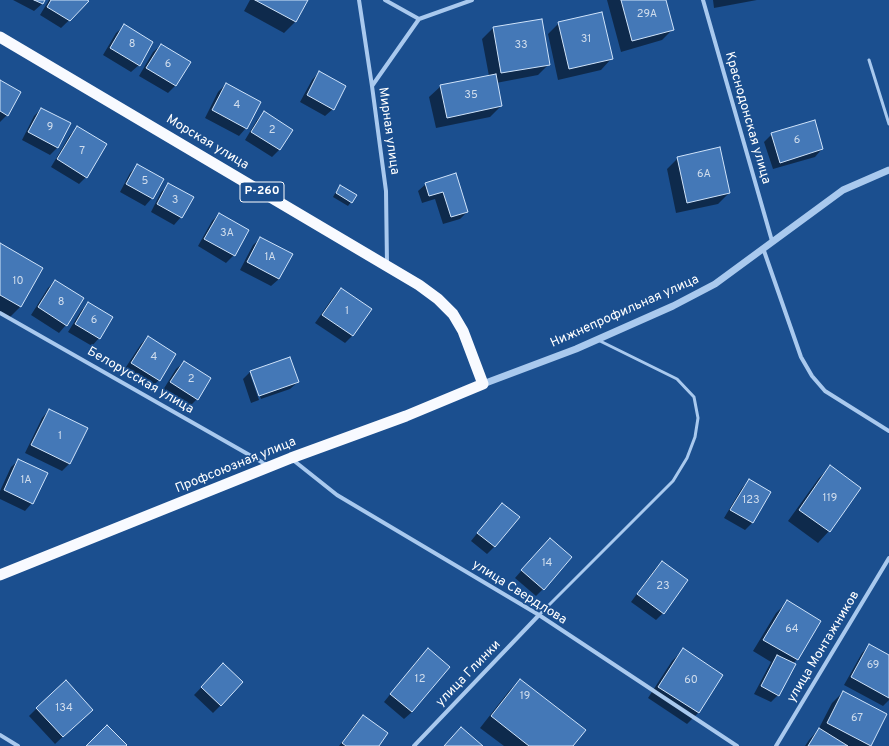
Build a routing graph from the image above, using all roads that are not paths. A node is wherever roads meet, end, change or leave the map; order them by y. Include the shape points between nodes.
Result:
1 (359, 0) edge
2 (385, 0) edge
3 (472, 0) edge
4 (704, 0) edge
5 (419, 20) junction
6 (0, 37) edge
7 (869, 60) dead end
8 (372, 86) junction
9 (889, 124) edge
10 (889, 170) edge
11 (772, 241) junction
12 (763, 248) junction
13 (387, 266) junction
14 (0, 313) edge
15 (597, 339) junction
16 (483, 384) junction
17 (889, 430) edge
18 (291, 458) junction
19 (270, 466) junction
20 (889, 558) edge
21 (0, 575) edge
22 (539, 615) junction
23 (0, 735) edge
24 (18, 746) edge
25 (414, 746) edge
26 (737, 746) edge
27 (776, 746) edge

1 - 8 street, Мирная улица
2 - 5 street
3 - 5 street
4 - 11 street, Краснодонская улица
5 - 8 street
6 - 13 highway, Морская улица / Р-260
7 - 9 lane
8 - 13 street, Мирная улица via 386,191
10 - 11 street, Нижнепрофильная улица via 843,190
11 - 12 street, Нижнепрофильная улица
12 - 15 street, Нижнепрофильная улица via 715,284 673,306
12 - 17 street via 801,357 812,376 825,391
13 - 16 highway, Морская улица / Р-260 via 438,299 453,314 463,331
14 - 19 street, Белорусская улица
15 - 16 street, Нижнепрофильная улица
15 - 22 lane via 677,379 694,397 698,418 695,437 687,458 673,481
16 - 18 highway, Профсоюзная улица via 406,416
18 - 19 highway, Профсоюзная улица
18 - 22 street, улица Свердлова via 337,495
19 - 21 highway, Профсоюзная улица
20 - 27 street, улица Монтажников
22 - 25 street, улица Глинки
22 - 26 street, улица Свердлова
23 - 24 street

